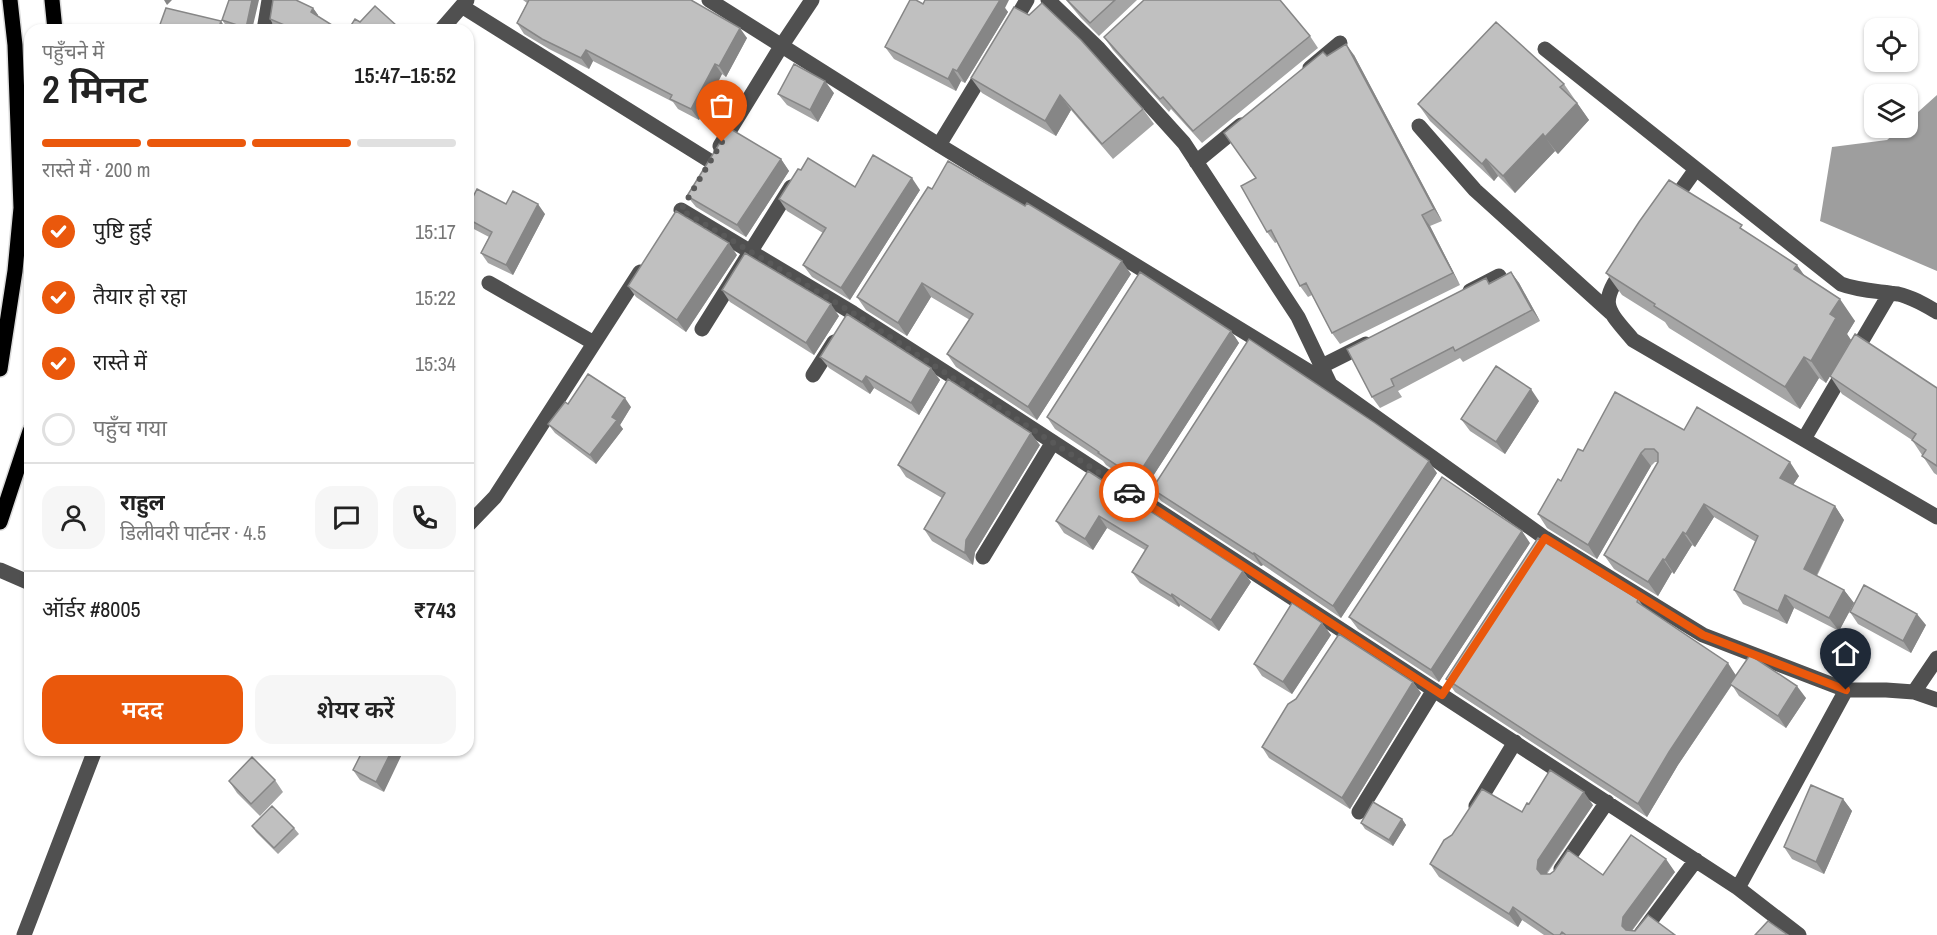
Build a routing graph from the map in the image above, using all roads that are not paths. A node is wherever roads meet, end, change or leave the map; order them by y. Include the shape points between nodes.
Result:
1 (10, 0) edge
2 (52, 0) edge
3 (269, 0) edge
4 (709, 0) edge
5 (812, 0) edge
6 (1027, 0) edge
7 (1048, 0) edge
8 (465, 3) edge
9 (54, 24) edge
10 (265, 24) edge
11 (446, 24) edge
12 (1004, 39) edge
13 (1340, 43) dead end
14 (782, 45) junction
15 (1545, 49) dead end
16 (992, 58) edge
17 (1295, 80) edge
18 (1250, 118) edge
19 (1419, 126) edge
20 (939, 145) junction
21 (1196, 162) junction
22 (802, 169) edge
23 (1696, 169) junction
24 (681, 210) dead end
25 (1663, 214) edge
26 (752, 250) junction
27 (650, 257) edge
28 (1631, 259) edge
29 (1499, 276) edge
30 (489, 283) dead end
31 (1890, 293) junction
32 (1457, 297) edge
33 (1937, 312) edge
34 (1611, 313) junction
35 (850, 317) junction
36 (702, 329) dead end
37 (1374, 339) edge
38 (594, 343) junction
39 (1322, 366) junction
40 (0, 369) edge
41 (813, 375) dead end
42 (1331, 385) junction
43 (1803, 439) junction
44 (1053, 442) junction
45 (24, 449) edge
46 (1937, 517) edge
47 (474, 519) edge
48 (0, 522) edge
49 (983, 557) dead end
50 (0, 570) edge
51 (24, 580) edge
52 (1937, 658) edge
53 (1441, 690) junction
54 (1846, 690) junction
55 (1914, 692) junction
56 (1937, 700) edge
57 (1515, 742) junction
58 (93, 756) edge
59 (1606, 802) junction
60 (1359, 812) dead end
61 (1466, 823) edge
62 (1696, 861) junction
63 (1555, 878) edge
64 (1738, 888) junction
65 (24, 935) edge
66 (1641, 935) edge
67 (1799, 935) edge

1 - 40 main road via 21,208
2 - 9 main road
3 - 10 street
4 - 14 street
5 - 14 street
6 - 12 street
7 - 21 street via 1104,45
8 - 11 street
8 - 14 street via 707,166
13 - 17 street
14 - 20 street
15 - 23 street
16 - 20 street
18 - 21 street
19 - 34 street via 1475,190
20 - 42 street via 952,159 1251,343
21 - 39 street via 1298,317
22 - 26 street
23 - 25 street
23 - 31 street via 1841,284
24 - 26 street
26 - 35 street
26 - 36 street
27 - 38 street
28 - 34 street via 1611,286 1607,300
29 - 32 street
30 - 38 street
31 - 33 street
31 - 43 street
34 - 43 street via 1633,340
35 - 41 street
35 - 44 street via 950,382 1043,429
37 - 39 street
38 - 47 street via 495,497
39 - 42 street
42 - 54 street via 1541,543 1603,568 1703,635
43 - 46 street
44 - 49 street
44 - 53 street via 1150,499 1344,632
45 - 48 main road
50 - 51 street
52 - 55 street
53 - 57 street
53 - 60 street
54 - 55 street
54 - 64 street
55 - 56 street
57 - 59 street
57 - 61 street
58 - 65 street
59 - 62 street
59 - 63 street
62 - 64 street
62 - 66 street
64 - 67 street via 1774,922

